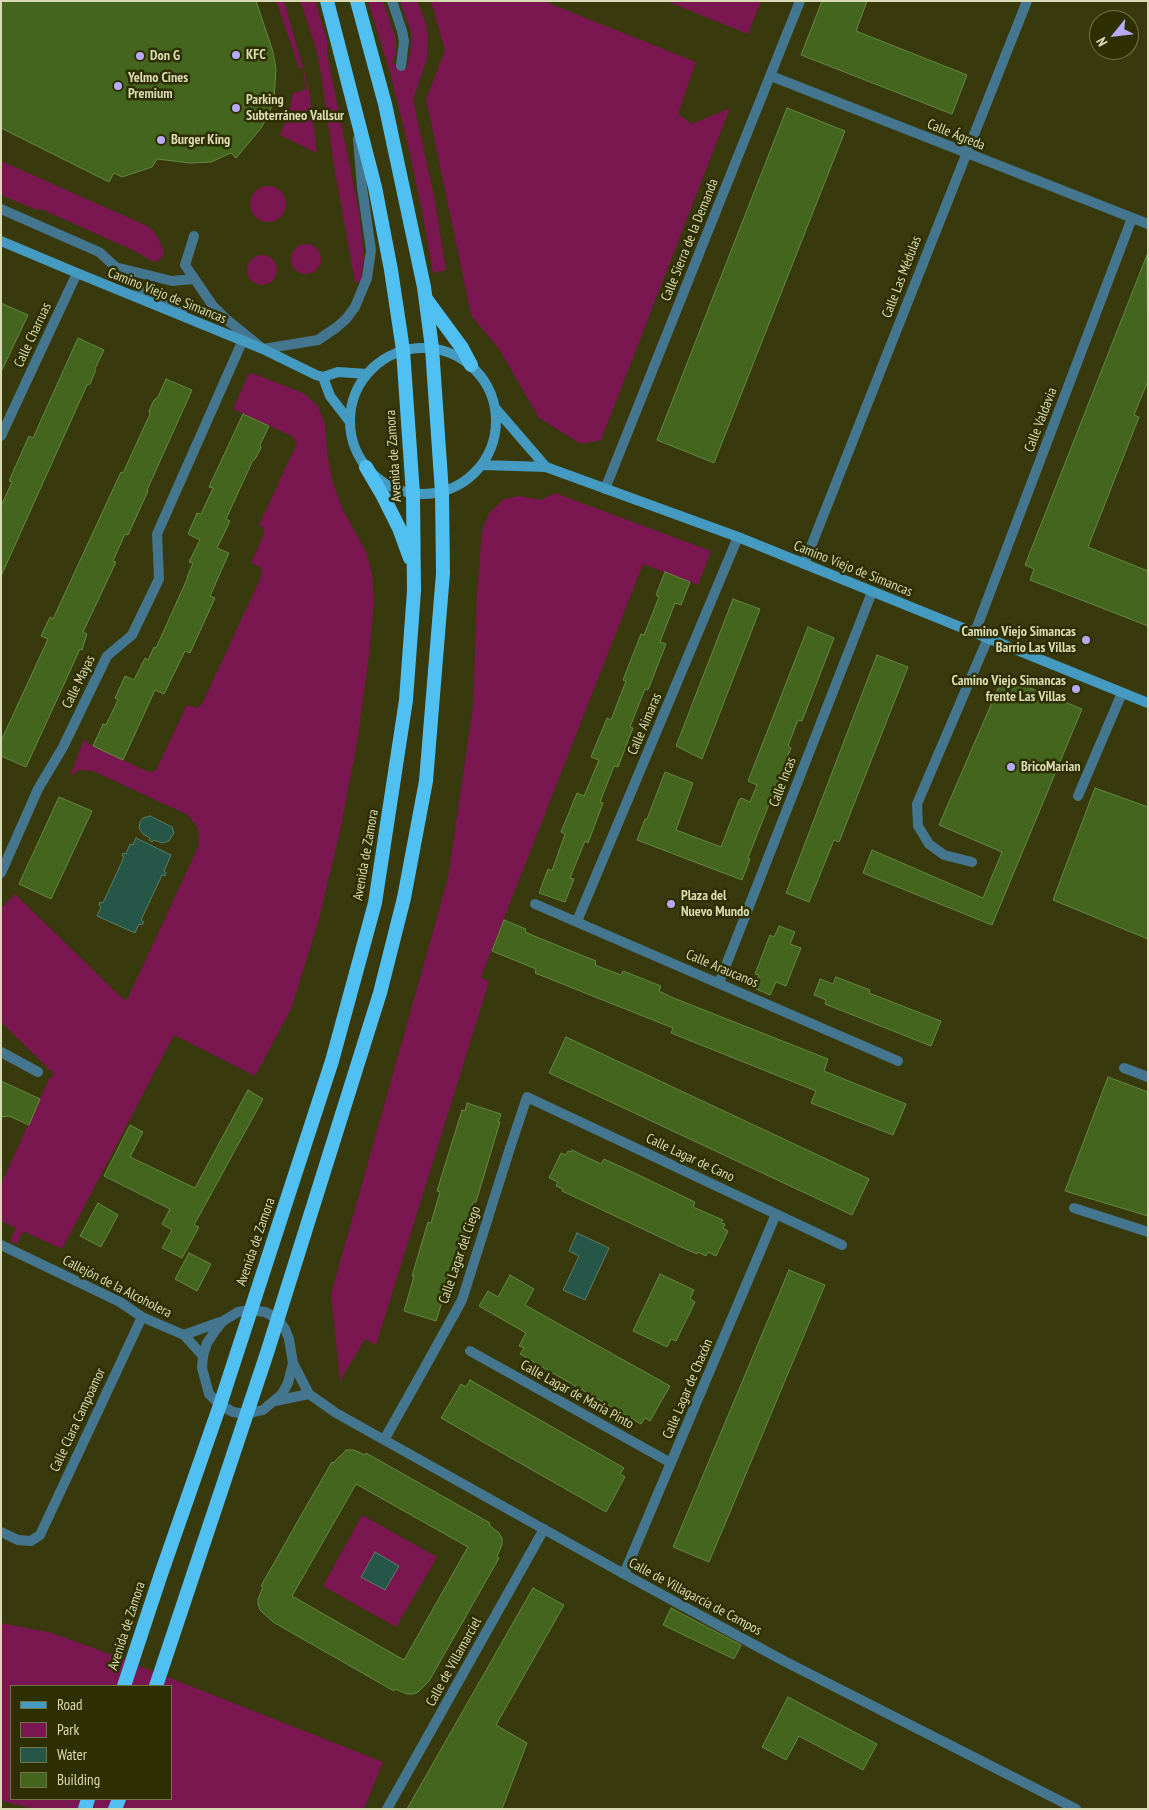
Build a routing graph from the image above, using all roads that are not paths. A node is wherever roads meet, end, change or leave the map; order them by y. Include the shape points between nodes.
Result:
1 (327, 1) edge
2 (357, 1) edge
3 (392, 1) edge
4 (800, 1) edge
5 (1027, 1) edge
6 (401, 66) dead end
7 (771, 76) junction
8 (356, 111) junction
9 (965, 153) junction
10 (1, 209) edge
11 (1132, 218) junction
12 (1148, 224) edge
13 (194, 236) dead end
14 (1, 240) edge
15 (116, 267) junction
16 (77, 273) junction
17 (194, 279) junction
18 (426, 298) junction
19 (214, 329) junction
20 (242, 342) junction
21 (432, 348) junction
22 (264, 349) junction
23 (403, 350) junction
24 (471, 365) junction
25 (367, 374) junction
26 (323, 377) junction
27 (496, 409) junction
28 (350, 422) junction
29 (1, 436) edge
30 (482, 465) junction
31 (366, 467) junction
32 (546, 467) junction
33 (604, 489) junction
34 (442, 493) junction
35 (414, 494) junction
36 (738, 537) junction
37 (804, 564) junction
38 (414, 568) junction
39 (872, 592) junction
40 (975, 632) junction
41 (988, 638) junction
42 (1122, 692) junction
43 (1148, 702) edge
44 (1078, 796) dead end
45 (972, 862) dead end
46 (1, 873) edge
47 (535, 904) dead end
48 (577, 921) junction
49 (719, 983) junction
50 (1, 1052) edge
51 (898, 1061) dead end
52 (1124, 1068) dead end
53 (38, 1072) dead end
54 (1148, 1077) edge
55 (527, 1097) joint
56 (1074, 1208) dead end
57 (776, 1214) junction
58 (1148, 1232) edge
59 (1, 1245) edge
60 (842, 1245) dead end
61 (250, 1310) junction
62 (142, 1317) junction
63 (278, 1319) junction
64 (223, 1321) junction
65 (184, 1335) junction
66 (470, 1351) dead end
67 (203, 1356) junction
68 (293, 1363) junction
69 (309, 1394) junction
70 (274, 1402) junction
71 (220, 1405) junction
72 (246, 1414) junction
73 (384, 1440) junction
74 (671, 1463) junction
75 (544, 1530) junction
76 (1, 1532) edge
77 (624, 1574) junction
78 (124, 1685) edge
79 (156, 1685) edge
80 (387, 1809) edge
81 (1076, 1809) edge

1 - 8 highway, Avenida de Zamora
2 - 18 highway via 385,104
3 - 6 street via 404,41
4 - 7 street, Calle Sierra de la Demanda
5 - 9 street, Calle Las Médulas
7 - 9 street, Calle Ágreda
7 - 33 street, Calle Sierra de la Demanda
8 - 22 street via 371,250 362,293 346,319 318,340
8 - 23 highway, Avenida de Zamora via 375,187
9 - 11 street, Calle Ágreda
9 - 37 street, Calle Las Médulas
10 - 15 street via 99,252
11 - 12 street, Calle Ágreda
11 - 40 street, Calle Valdavia
13 - 17 street via 184,265
14 - 16 main road, Camino Viejo de Simancas
15 - 17 street via 172,280
15 - 19 street via 139,288
16 - 19 main road, Camino Viejo de Simancas
16 - 29 street, Calle Charruas
17 - 22 street via 226,320
18 - 21 highway
18 - 24 highway
19 - 20 main road, Camino Viejo de Simancas
20 - 22 main road, Camino Viejo de Simancas
20 - 46 street, Calle Mayas via 157,534 159,579 132,635 107,656 63,748 38,789
21 - 23 main road
21 - 24 main road via 447,351
21 - 34 highway
22 - 26 main road, Camino Viejo de Simancas
23 - 25 main road via 380,362
23 - 35 highway, Avenida de Zamora
24 - 27 main road via 490,390
25 - 26 main road via 338,372
25 - 28 main road via 354,397
26 - 28 main road via 330,396
27 - 30 main road via 494,440
27 - 32 main road, Camino Viejo de Simancas
28 - 31 main road via 353,443
30 - 32 main road, Camino Viejo de Simancas
30 - 34 main road via 459,486
31 - 35 main road via 385,484
31 - 38 highway via 399,528
32 - 33 main road, Camino Viejo de Simancas
33 - 36 main road, Camino Viejo de Simancas
34 - 35 main road
34 - 63 highway via 442,592 426,781 404,898 380,993
35 - 38 highway, Avenida de Zamora
36 - 37 main road, Camino Viejo de Simancas
36 - 48 street, Calle Aimaras
37 - 39 main road, Camino Viejo de Simancas
38 - 61 highway, Avenida de Zamora via 406,700 375,903 332,1061
39 - 40 main road, Camino Viejo de Simancas
39 - 49 street, Calle Incas
40 - 41 main road, Camino Viejo de Simancas
41 - 42 main road, Camino Viejo de Simancas
41 - 45 street via 917,804 918,826 929,844 944,855
42 - 43 main road, Camino Viejo de Simancas
42 - 44 street
47 - 48 street, Calle Araucanos
48 - 49 street, Calle Araucanos
49 - 51 street, Calle Araucanos
50 - 53 street
52 - 54 street
55 - 57 street, Calle Lagar de Cano
55 - 73 street, Calle Lagar del Ciego via 462,1300
56 - 58 street
57 - 60 street, Calle Lagar de Cano
57 - 74 street, Calle Lagar de Chacón
59 - 62 street, Callejón de la Alcoholera via 120,1302
61 - 63 street via 265,1312
61 - 64 street via 238,1312
61 - 71 highway, Avenida de Zamora
62 - 65 street, Callejón de la Alcoholera
62 - 76 street, Calle Clara Campoamor via 40,1535 31,1541 18,1540
63 - 68 street via 289,1339
63 - 72 highway
64 - 65 street
64 - 67 street via 207,1343
65 - 67 street
66 - 74 street, Calle Lagar de María Pinto
67 - 71 street via 204,1381 209,1394
68 - 69 street, Calle de Villagarcía de Campos
68 - 70 street via 288,1383
69 - 70 street
69 - 73 street, Calle de Villagarcía de Campos
70 - 72 street via 263,1410
71 - 72 street
71 - 78 highway, Avenida de Zamora
72 - 79 highway
73 - 75 street, Calle de Villagarcía de Campos
74 - 77 street, Calle Lagar de Chacón
75 - 77 street, Calle de Villagarcía de Campos
75 - 80 street, Calle de Villamarciel
77 - 81 street, Calle de Villagarcía de Campos via 784,1661

